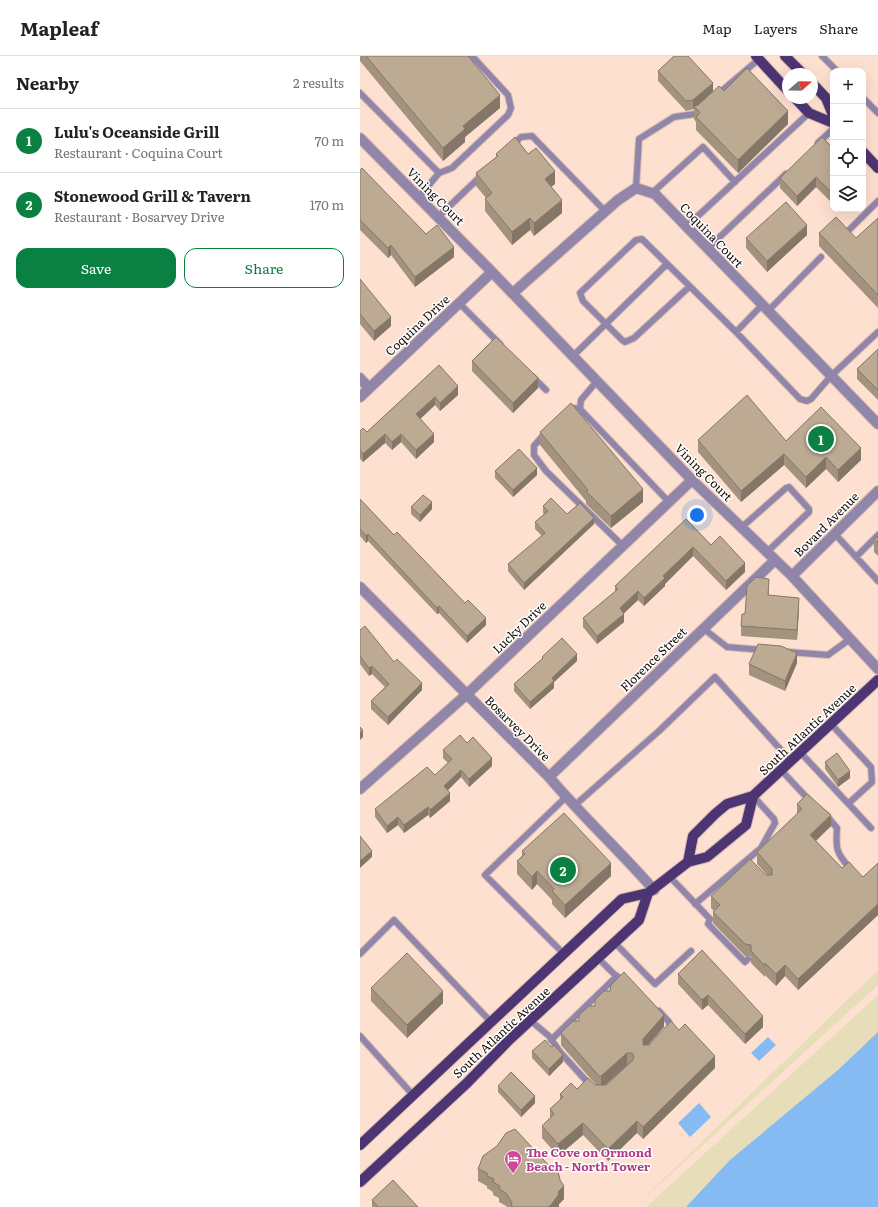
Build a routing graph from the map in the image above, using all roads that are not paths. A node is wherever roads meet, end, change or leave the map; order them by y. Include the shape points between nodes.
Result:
1 (472, 56) edge
2 (785, 56) edge
3 (822, 56) edge
4 (757, 58) edge
5 (797, 68) edge
6 (834, 68) edge
7 (782, 85) edge
8 (818, 89) edge
9 (360, 93) edge
10 (712, 99) edge
11 (866, 101) edge
12 (706, 104) edge
13 (801, 104) edge
14 (830, 108) edge
15 (809, 113) junction
16 (878, 113) edge
17 (830, 122) edge
18 (830, 132) edge
19 (360, 138) edge
20 (510, 148) edge
21 (810, 150) edge
22 (866, 155) edge
23 (793, 167) edge
24 (878, 168) edge
25 (488, 169) edge
26 (439, 173) junction
27 (735, 182) junction
28 (636, 188) junction
29 (652, 194) junction
30 (419, 197) junction
31 (878, 201) edge
32 (605, 211) junction
33 (438, 217) junction
34 (686, 227) junction
35 (846, 233) edge
36 (708, 249) junction
37 (821, 257) dead end
38 (667, 264) junction
39 (492, 272) junction
40 (689, 287) junction
41 (512, 293) junction
42 (459, 303) junction
43 (765, 308) junction
44 (605, 324) junction
45 (736, 332) junction
46 (878, 332) edge
47 (503, 346) edge
48 (573, 356) junction
49 (530, 374) edge
50 (831, 376) junction
51 (360, 378) edge
52 (597, 381) junction
53 (369, 388) junction
54 (546, 390) dead end
55 (360, 397) edge
56 (580, 409) junction
57 (562, 418) edge
58 (878, 424) edge
59 (550, 428) edge
60 (692, 480) junction
61 (878, 491) edge
62 (669, 502) junction
63 (742, 527) junction
64 (834, 534) junction
65 (878, 535) edge
66 (623, 546) junction
67 (767, 552) junction
68 (856, 556) junction
69 (775, 560) junction
70 (792, 576) junction
71 (878, 581) edge
72 (360, 587) edge
73 (704, 629) junction
74 (850, 639) junction
75 (774, 651) edge
76 (781, 652) edge
77 (878, 669) edge
78 (878, 680) edge
79 (466, 695) junction
80 (831, 724) junction
81 (800, 752) junction
82 (792, 760) junction
83 (781, 770) junction
84 (549, 777) junction
85 (360, 789) edge
86 (753, 796) junction
87 (566, 797) junction
88 (848, 803) junction
89 (574, 806) junction
90 (871, 828) dead end
91 (747, 860) junction
92 (688, 862) junction
93 (752, 866) edge
94 (849, 867) edge
95 (670, 877) junction
96 (651, 891) junction
97 (695, 904) junction
98 (615, 943) junction
99 (691, 951) dead end
100 (563, 953) junction
101 (360, 954) edge
102 (598, 958) junction
103 (748, 959) dead end
104 (617, 976) junction
105 (630, 982) edge
106 (653, 1005) edge
107 (532, 1021) junction
108 (492, 1022) junction
109 (666, 1032) edge
110 (360, 1036) edge
111 (552, 1040) junction
112 (597, 1093) edge
113 (413, 1095) junction
114 (360, 1145) edge
115 (360, 1182) edge

1 - 26 lane via 508,94 511,108 508,115 452,168
2 - 5 main road
3 - 6 lane
4 - 7 main road
4 - 10 lane
8 - 14 main road
9 - 26 lane
11 - 16 lane
12 - 28 lane via 695,114 674,117 639,139
13 - 15 main road
15 - 17 main road
15 - 27 lane
18 - 21 lane
19 - 30 street, Vining Court
20 - 32 lane via 522,137 532,136
22 - 24 main road
23 - 36 lane
25 - 33 lane
26 - 30 lane
27 - 29 lane via 703,147
27 - 34 lane
28 - 29 street, Coquina Court
28 - 32 street
29 - 34 street, Coquina Court
30 - 33 street, Vining Court
31 - 35 lane
32 - 41 street
33 - 39 street, Vining Court
34 - 36 street, Coquina Court
36 - 43 street, Coquina Court
37 - 43 lane
38 - 40 lane
38 - 44 lane
38 - 44 lane via 646,241 639,239 581,289 580,296 583,301
39 - 41 street, Vining Court
39 - 42 street, Coquina Drive
40 - 44 lane via 629,341 622,340
40 - 45 lane
41 - 48 street, Vining Court
42 - 47 lane
42 - 53 street, Coquina Drive
43 - 45 lane
43 - 50 street, Coquina Court
44 - 48 lane
45 - 50 lane via 803,401 811,399
46 - 50 lane
48 - 52 street, Vining Court
49 - 54 lane
50 - 58 street, Coquina Court
51 - 53 street
52 - 56 lane via 581,400
52 - 60 street, Vining Court
53 - 55 street, Coquina Drive
56 - 57 lane via 574,408
56 - 62 lane
59 - 66 lane via 534,446 534,455 546,471
60 - 62 street, Lucky Drive
60 - 63 street, Vining Court
61 - 64 street, Bovard Avenue
62 - 66 street, Lucky Drive
63 - 67 street, Vining Court
63 - 67 lane via 789,487 809,512
64 - 68 lane
64 - 70 street, Bovard Avenue
65 - 68 lane
66 - 79 street, Lucky Drive
67 - 69 street, Vining Court
68 - 71 lane
69 - 70 street, Vining Court
69 - 73 street, Florence Street
70 - 74 street, Vining Court
72 - 79 street, Bosarvey Drive
73 - 75 lane via 727,647
73 - 84 street, Florence Street
74 - 76 lane via 828,655
74 - 77 street, Vining Court
78 - 80 main road, South Atlantic Avenue
79 - 84 street, Bosarvey Drive
79 - 85 street, Lucky Drive
80 - 81 main road, South Atlantic Avenue
80 - 88 lane via 871,767 872,782
81 - 82 main road, South Atlantic Avenue
81 - 88 lane
82 - 83 main road, South Atlantic Avenue
82 - 89 lane via 715,678
83 - 86 main road, South Atlantic Avenue
83 - 94 lane via 837,828 837,848
84 - 87 street, Bosarvey Drive
86 - 91 lane via 775,823 760,848
86 - 92 main road, South Atlantic Avenue via 746,825 707,857
86 - 92 main road, South Atlantic Avenue via 727,804 693,836
87 - 89 street, Bosarvey Drive
87 - 100 lane via 485,875
88 - 90 lane
89 - 96 street, Bosarvey Drive via 621,852
91 - 93 lane
91 - 97 lane
92 - 95 main road, South Atlantic Avenue
95 - 96 main road, South Atlantic Avenue
95 - 97 lane
96 - 98 main road, South Atlantic Avenue via 639,920
96 - 100 main road, South Atlantic Avenue via 622,899
97 - 103 lane via 710,919 708,924 718,935 745,962
98 - 99 lane via 655,984
98 - 102 main road, South Atlantic Avenue
100 - 108 main road, South Atlantic Avenue
101 - 108 lane via 394,920
102 - 104 lane
102 - 107 main road, South Atlantic Avenue
104 - 105 lane
104 - 111 lane via 602,995
106 - 109 lane via 670,1022
107 - 111 lane
107 - 115 main road, South Atlantic Avenue
108 - 113 main road, South Atlantic Avenue
110 - 113 lane
111 - 112 lane
113 - 114 main road, South Atlantic Avenue

